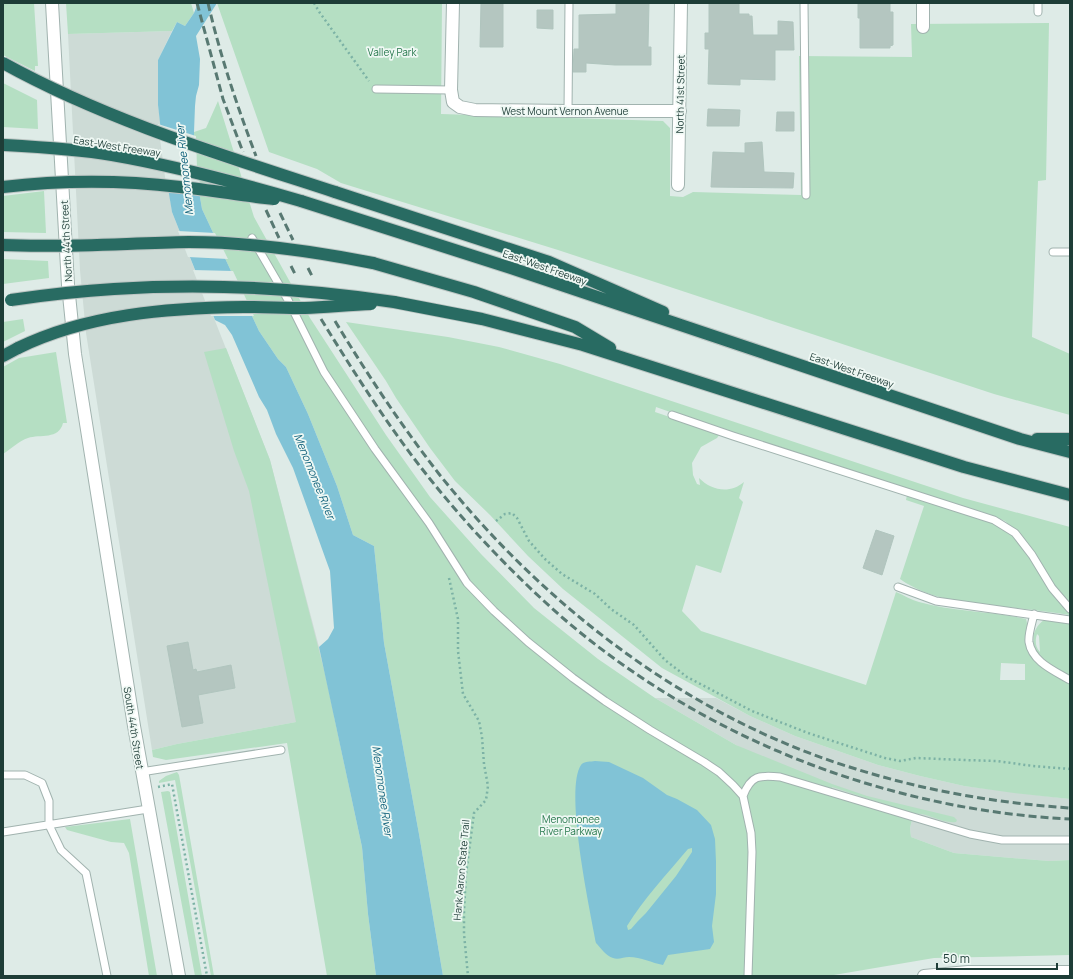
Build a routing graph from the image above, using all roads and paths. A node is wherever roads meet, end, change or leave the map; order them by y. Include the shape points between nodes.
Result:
1 (52, 3) edge
2 (314, 3) edge
3 (453, 3) edge
4 (569, 3) edge
5 (681, 3) edge
6 (804, 3) edge
7 (923, 3) edge
8 (1038, 3) edge
9 (1038, 12) dead end
10 (924, 27) dead end
11 (3, 63) edge
12 (376, 89) joint
13 (452, 96) junction
14 (680, 111) junction
15 (568, 112) junction
16 (3, 145) edge
17 (678, 184) dead end
18 (3, 187) edge
19 (806, 195) dead end
20 (301, 201) junction
21 (252, 238) dead end
22 (3, 245) edge
23 (1054, 252) dead end
24 (1070, 252) edge
25 (7, 300) edge
26 (394, 302) junction
27 (716, 337) junction
28 (3, 356) edge
29 (628, 359) junction
30 (672, 415) dead end
31 (1020, 439) junction
32 (1070, 439) edge
33 (1070, 452) edge
34 (94, 478) joint
35 (1070, 496) edge
36 (496, 521) dead end
37 (447, 552) junction
38 (898, 587) dead end
39 (1070, 609) edge
40 (1034, 614) junction
41 (1070, 620) edge
42 (1070, 680) edge
43 (281, 750) dead end
44 (1070, 769) edge
45 (141, 772) junction
46 (3, 775) edge
47 (160, 787) dead end
48 (743, 796) junction
49 (148, 810) junction
50 (49, 825) junction
51 (3, 832) edge
52 (1070, 840) edge
53 (1070, 972) edge
54 (107, 976) edge
55 (179, 976) edge
56 (207, 976) edge
57 (468, 976) edge
58 (748, 976) edge
59 (924, 976) edge

1 - 34 street, North 44th Street via 72,331
2 - 12 path
3 - 13 street
4 - 15 lane
5 - 14 street, North 41st Street
6 - 19 lane
7 - 10 street
8 - 9 lane
11 - 27 highway, bridge via 67,96 122,120 196,147 549,262
12 - 13 lane
13 - 15 street, West Mount Vernon Avenue via 460,107 475,110
14 - 15 street, West Mount Vernon Avenue
14 - 17 street, North 41st Street
16 - 20 highway, East-West Freeway, bridge via 72,150 146,161 220,178
18 - 20 highway, bridge via 54,182 116,182 179,186
20 - 27 highway, East-West Freeway
21 - 37 lane via 288,300 324,372 375,449 429,522
22 - 29 highway, bridge via 69,246 190,242 334,255 373,263 474,292 575,327
23 - 24 lane
25 - 26 highway, bridge via 112,289 190,286 308,291
26 - 28 highway, bridge via 310,307 209,308 145,313 70,327 40,337
26 - 29 highway via 482,319
27 - 31 highway, East-West Freeway
29 - 35 highway via 964,467
30 - 39 lane via 994,520 1015,533 1052,588
31 - 32 highway
31 - 33 highway, East-West Freeway
34 - 45 street, South 44th Street
36 - 44 path via 505,514 512,513 529,541 545,559 634,625 665,660 687,677 752,711 808,733 900,761 916,758 997,761
37 - 48 lane via 467,583 528,642 605,701 719,772
37 - 57 path, Hank Aaron State Trail via 449,578 458,620 458,651 463,694 479,721 488,786 486,800 474,813 466,874 464,934
38 - 40 lane via 936,601
40 - 41 lane
40 - 42 lane via 1029,642 1032,652 1042,663
43 - 45 lane
45 - 49 street, South 44th Street
46 - 50 lane via 25,775 42,783 49,802
47 - 56 path via 172,784
48 - 52 lane via 747,785 753,779 759,776 780,777 970,834 1002,840
48 - 58 lane via 751,833 752,852
49 - 50 lane
49 - 55 street, South 44th Street
50 - 51 lane
50 - 54 lane via 61,850 86,873
53 - 59 street via 968,972

